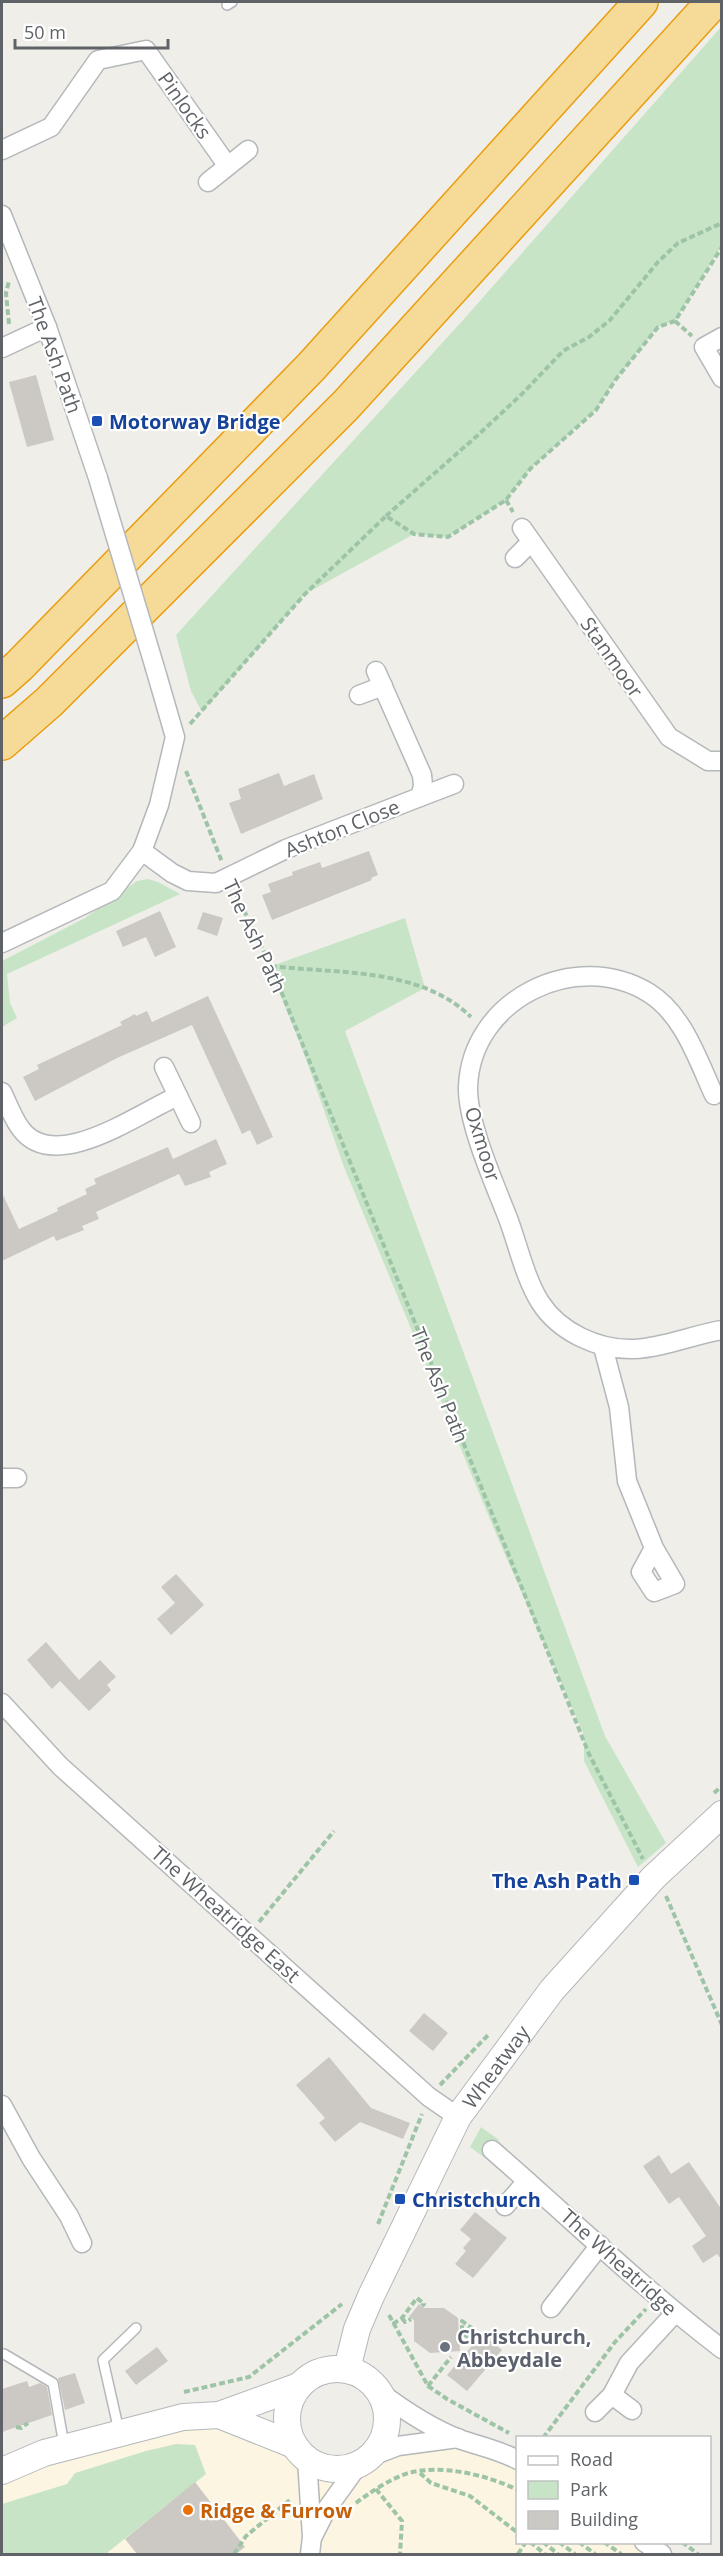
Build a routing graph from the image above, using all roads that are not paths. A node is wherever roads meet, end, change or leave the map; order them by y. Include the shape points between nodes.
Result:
1 (641, 2) edge
2 (713, 2) edge
3 (2, 150) edge
4 (248, 150) dead end
5 (227, 165) junction
6 (208, 182) dead end
7 (2, 215) edge
8 (46, 327) junction
9 (722, 337) edge
10 (6, 345) edge
11 (722, 378) edge
12 (515, 558) dead end
13 (2, 681) edge
14 (359, 695) dead end
15 (2, 742) edge
16 (722, 761) edge
17 (454, 784) dead end
18 (420, 797) junction
19 (142, 851) junction
20 (2, 944) edge
21 (164, 1067) dead end
22 (2, 1092) edge
23 (714, 1095) dead end
24 (178, 1096) junction
25 (190, 1123) dead end
26 (722, 1330) edge
27 (603, 1347) junction
28 (654, 1548) dead end
29 (2, 1703) edge
30 (722, 1814) edge
31 (2, 2105) edge
32 (458, 2117) junction
33 (492, 2150) dead end
34 (527, 2181) junction
35 (505, 2206) dead end
36 (82, 2243) dead end
37 (600, 2245) junction
38 (551, 2308) dead end
39 (675, 2313) junction
40 (136, 2328) dead end
41 (722, 2349) edge
42 (4, 2354) dead end
43 (347, 2369) junction
44 (299, 2386) junction
45 (381, 2393) junction
46 (612, 2395) junction
47 (632, 2410) dead end
48 (595, 2412) dead end
49 (219, 2415) junction
50 (120, 2433) junction
51 (62, 2436) junction
52 (458, 2438) junction
53 (300, 2452) junction
54 (516, 2459) edge
55 (366, 2460) junction
56 (2, 2471) edge
57 (647, 2544) edge
58 (311, 2546) edge
59 (662, 2554) edge

1 - 13 highway via 311,367
2 - 15 highway via 346,405 49,702
3 - 5 street, Pinlocks via 51,128 98,60 146,50
4 - 5 street
5 - 6 street
7 - 8 street, The Ash Path
8 - 10 street
8 - 19 street, The Ash Path, bridge via 98,478 175,737 159,805
9 - 11 street via 704,347
12 - 16 street, Stanmoor via 527,535 669,737 708,761
14 - 18 street, Ashton Close via 380,679 422,775
17 - 18 street
18 - 19 street, Ashton Close via 286,849 228,879 206,884 172,873
19 - 20 street, The Ash Path via 112,891
21 - 24 street
22 - 24 street via 20,1129 34,1141 62,1146 87,1140
23 - 27 street, Oxmoor via 682,1028 651,994 626,981 576,975 547,983 518,998 483,1035 468,1086 470,1104 483,1152 523,1261 539,1301 554,1320
24 - 25 street
26 - 27 street, Oxmoor via 633,1349
27 - 28 street via 619,1407 627,1480
29 - 32 street, The Wheatridge East via 60,1766 429,2097
30 - 32 street, Wheatway via 658,1890 552,1990
31 - 36 street
32 - 43 street, Wheatway via 371,2296
33 - 34 street, The Wheatridge
34 - 35 street
34 - 37 street, The Wheatridge
37 - 38 street
37 - 39 street, The Wheatridge
39 - 41 street, The Wheatridge
39 - 46 street via 629,2363
40 - 50 lane via 103,2360
42 - 51 lane via 53,2383
43 - 44 street via 329,2369 312,2375
43 - 45 street via 371,2382
44 - 49 street
44 - 53 street via 287,2416 288,2432
45 - 52 street via 405,2412
45 - 55 street via 388,2423 382,2441
46 - 47 street
46 - 48 street
49 - 50 street via 183,2417
49 - 53 street
50 - 51 street
51 - 56 street via 44,2452
52 - 54 street
52 - 55 street via 398,2446
53 - 55 street via 318,2465 333,2469 345,2469
53 - 58 street
55 - 58 street via 326,2510
57 - 59 street

